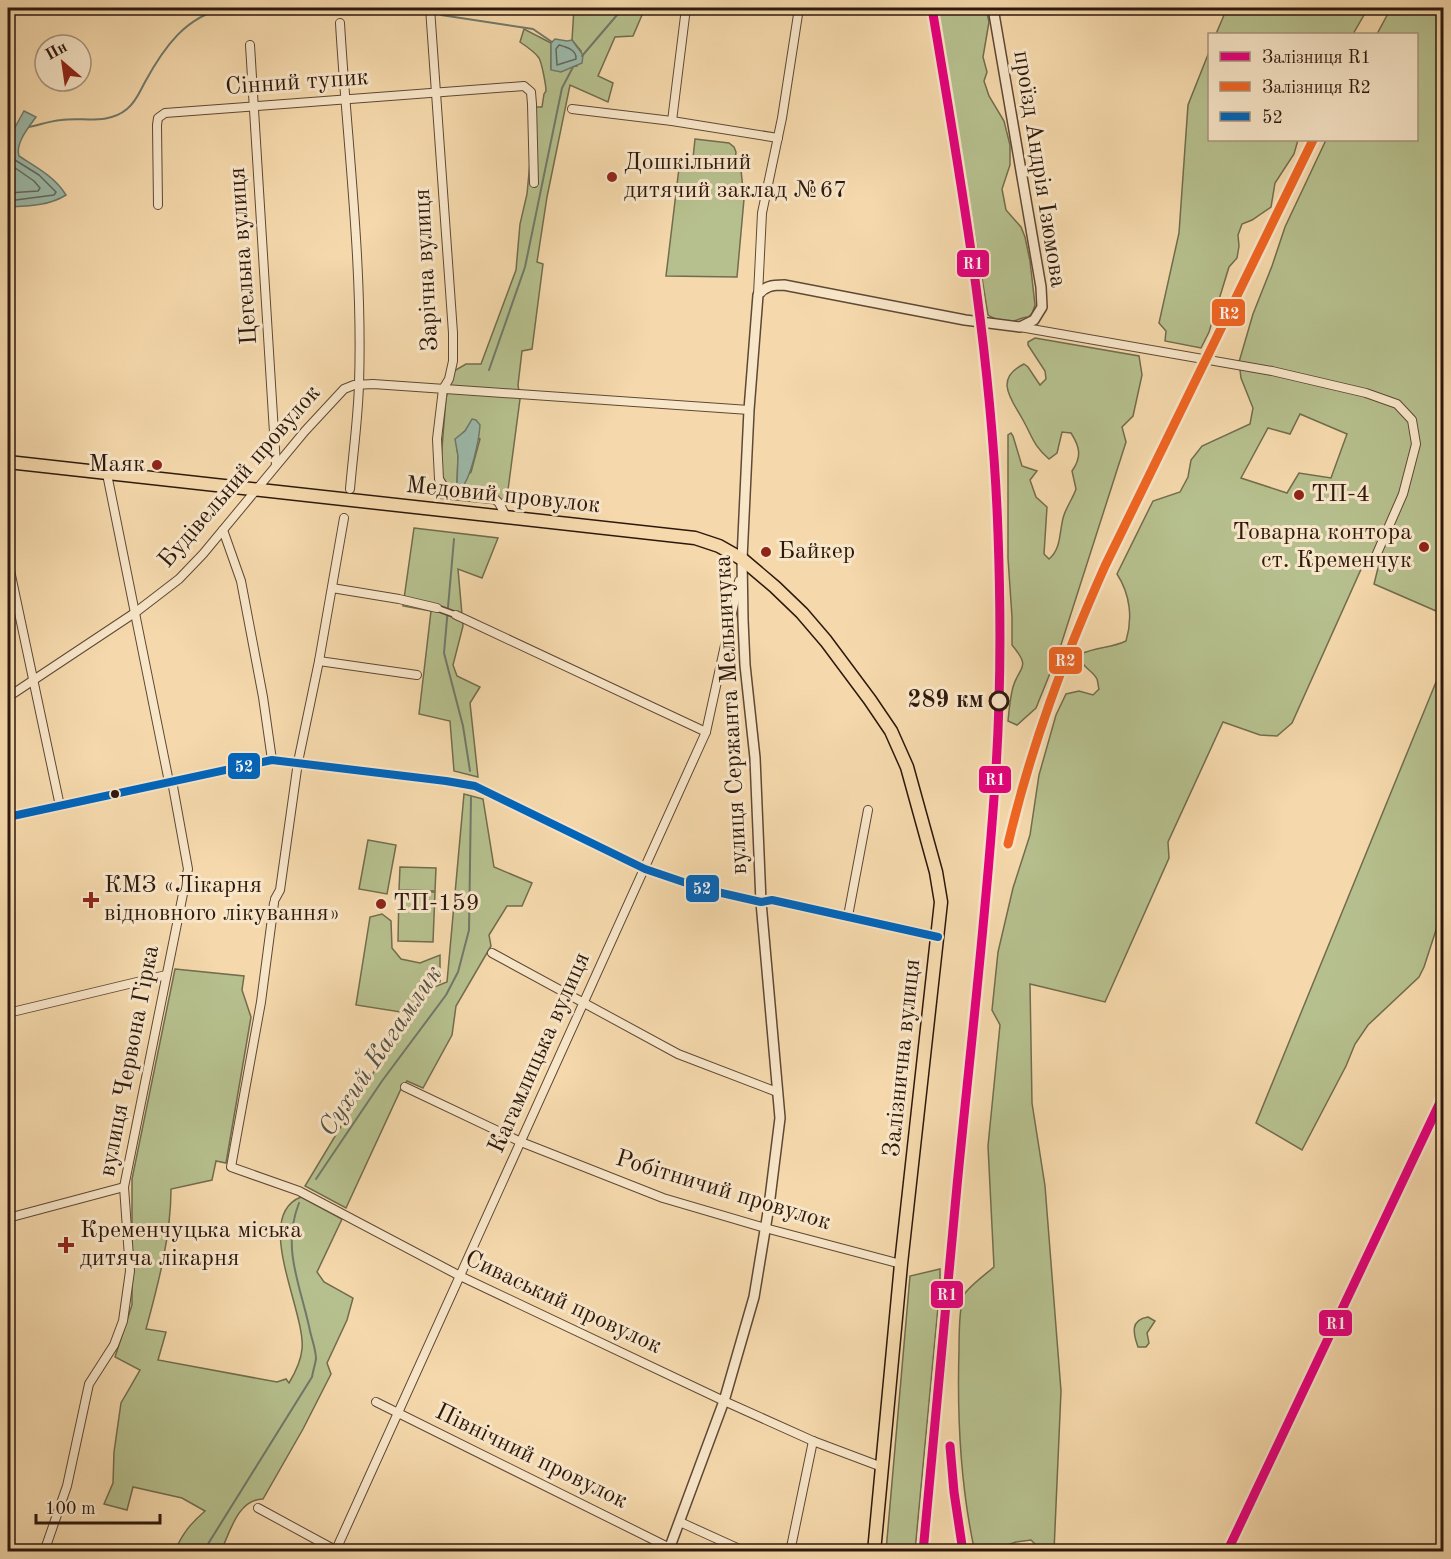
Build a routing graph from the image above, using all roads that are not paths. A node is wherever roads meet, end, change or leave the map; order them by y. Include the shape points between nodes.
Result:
1 (15, 8) edge
2 (430, 8) edge
3 (686, 8) edge
4 (799, 8) edge
5 (993, 8) edge
6 (8, 11) edge
7 (340, 23) dead end
8 (250, 45) dead end
9 (436, 92) junction
10 (345, 99) junction
11 (254, 106) junction
12 (572, 109) dead end
13 (672, 122) junction
14 (778, 138) junction
15 (534, 183) dead end
16 (158, 205) dead end
17 (758, 295) junction
18 (1020, 327) junction
19 (359, 385) junction
20 (443, 389) junction
21 (749, 410) junction
22 (8, 462) edge
23 (276, 465) junction
24 (107, 474) junction
25 (350, 489) dead end
26 (255, 490) junction
27 (344, 518) dead end
28 (507, 518) junction
29 (223, 530) junction
30 (1375, 558) dead end
31 (742, 559) junction
32 (8, 561) edge
33 (332, 588) junction
34 (437, 608) joint
35 (136, 612) junction
36 (456, 615) joint
37 (319, 661) junction
38 (417, 675) dead end
39 (33, 680) junction
40 (8, 697) edge
41 (706, 732) junction
42 (272, 760) junction
43 (298, 762) junction
44 (170, 782) junction
45 (60, 806) junction
46 (868, 810) dead end
47 (8, 817) edge
48 (645, 869) junction
49 (761, 902) junction
50 (848, 916) junction
51 (938, 938) junction
52 (492, 953) dead end
53 (166, 975) junction
54 (584, 1003) junction
55 (8, 1013) edge
56 (405, 1087) dead end
57 (777, 1092) junction
58 (521, 1142) junction
59 (124, 1187) junction
60 (8, 1218) edge
61 (765, 1228) junction
62 (901, 1264) junction
63 (460, 1276) junction
64 (724, 1401) junction
65 (376, 1402) dead end
66 (398, 1413) junction
67 (813, 1441) junction
68 (882, 1467) junction
69 (258, 1508) dead end
70 (680, 1522) junction
71 (669, 1550) edge
72 (44, 1551) edge
73 (336, 1551) edge
74 (746, 1551) edge
75 (790, 1551) edge
76 (874, 1551) edge

1 - 6 street
2 - 9 street, Зарічна вулиця
3 - 13 street
4 - 14 street, вулиця Сержанта Мельничука
5 - 18 street, проїзд Андрія Ізюмова via 1041,287 1042,307 1034,320
7 - 10 street
8 - 11 street, Цегельна вулиця
9 - 10 street, Сінний тупик
9 - 15 street, Сінний тупик via 528,88
9 - 20 street, Зарічна вулиця via 453,333 453,361
10 - 11 street, Сінний тупик
10 - 19 street via 357,258
11 - 16 street, Сінний тупик via 165,113 158,118
11 - 23 street, Цегельна вулиця
12 - 13 street
13 - 14 street
14 - 17 street, вулиця Сержанта Мельничука via 762,213
17 - 18 street via 764,288 784,285
17 - 21 street, вулиця Сержанта Мельничука
18 - 30 street via 1272,371 1397,404 1412,420 1416,444 1402,494
19 - 20 street, Будівельний провулок
19 - 23 street, Будівельний провулок via 345,389
19 - 25 street
20 - 21 street, Будівельний провулок
20 - 28 street, Зарічна вулиця via 437,439 441,484 455,492 492,496
21 - 31 street, вулиця Сержанта Мельничука
22 - 24 main road, Медовий провулок
23 - 26 street, Будівельний провулок
24 - 26 main road, Медовий провулок
24 - 35 street, вулиця Червона Гірка
26 - 28 main road, Медовий провулок
26 - 29 street, Будівельний провулок
27 - 33 street
28 - 31 main road, Медовий провулок via 695,538
29 - 35 street, Будівельний провулок via 179,579
29 - 42 street via 241,581
31 - 41 street, Кагамлицька вулиця
31 - 49 street, вулиця Сержанта Мельничука
31 - 51 main road, Залізнична вулиця via 802,613 891,731 907,767 936,872 941,902
32 - 39 street
33 - 34 street
33 - 37 street
34 - 36 street
35 - 39 street, Будівельний провулок
35 - 44 street, вулиця Червона Гірка
36 - 41 street
37 - 38 street
37 - 43 street
39 - 40 street, Будівельний провулок
39 - 45 street
41 - 48 street, Кагамлицька вулиця
42 - 43 street
42 - 44 street
43 - 48 street via 475,786
43 - 63 street, Сиваський провулок via 285,865 275,901 231,1167 299,1191
44 - 45 street
44 - 53 street, вулиця Червона Гірка via 188,869
45 - 47 street
46 - 50 street
48 - 49 street via 705,890
48 - 54 street, Кагамлицька вулиця
49 - 50 street via 772,900
49 - 57 street, вулиця Сержанта Мельничука
50 - 51 street
51 - 62 main road, Залізнична вулиця
52 - 54 street
53 - 55 street
53 - 59 street, вулиця Червона Гірка
54 - 57 street via 678,1054
54 - 58 street, Кагамлицька вулиця
56 - 58 street, Робітничий провулок
57 - 61 street, вулиця Сержанта Мельничука via 780,1118
58 - 61 street, Робітничий провулок via 663,1198
58 - 63 street, Кагамлицька вулиця
59 - 60 street
59 - 72 street, вулиця Червона Гірка via 130,1271 123,1321 114,1345 88,1384 67,1486
61 - 62 street, Робітничий провулок
61 - 64 street, вулиця Сержанта Мельничука via 754,1297
62 - 68 main road, Залізнична вулиця
63 - 64 street, Сиваський провулок
63 - 66 street, Кагамлицька вулиця
64 - 67 street, Сиваський провулок
64 - 70 street, вулиця Сержанта Мельничука
65 - 66 street, Північний провулок
66 - 71 street, Північний провулок
66 - 73 street, Кагамлицька вулиця
67 - 68 street, Сиваський провулок
67 - 75 street
68 - 76 main road, Залізнична вулиця
69 - 73 street
70 - 71 street, вулиця Сержанта Мельничука
70 - 74 street

